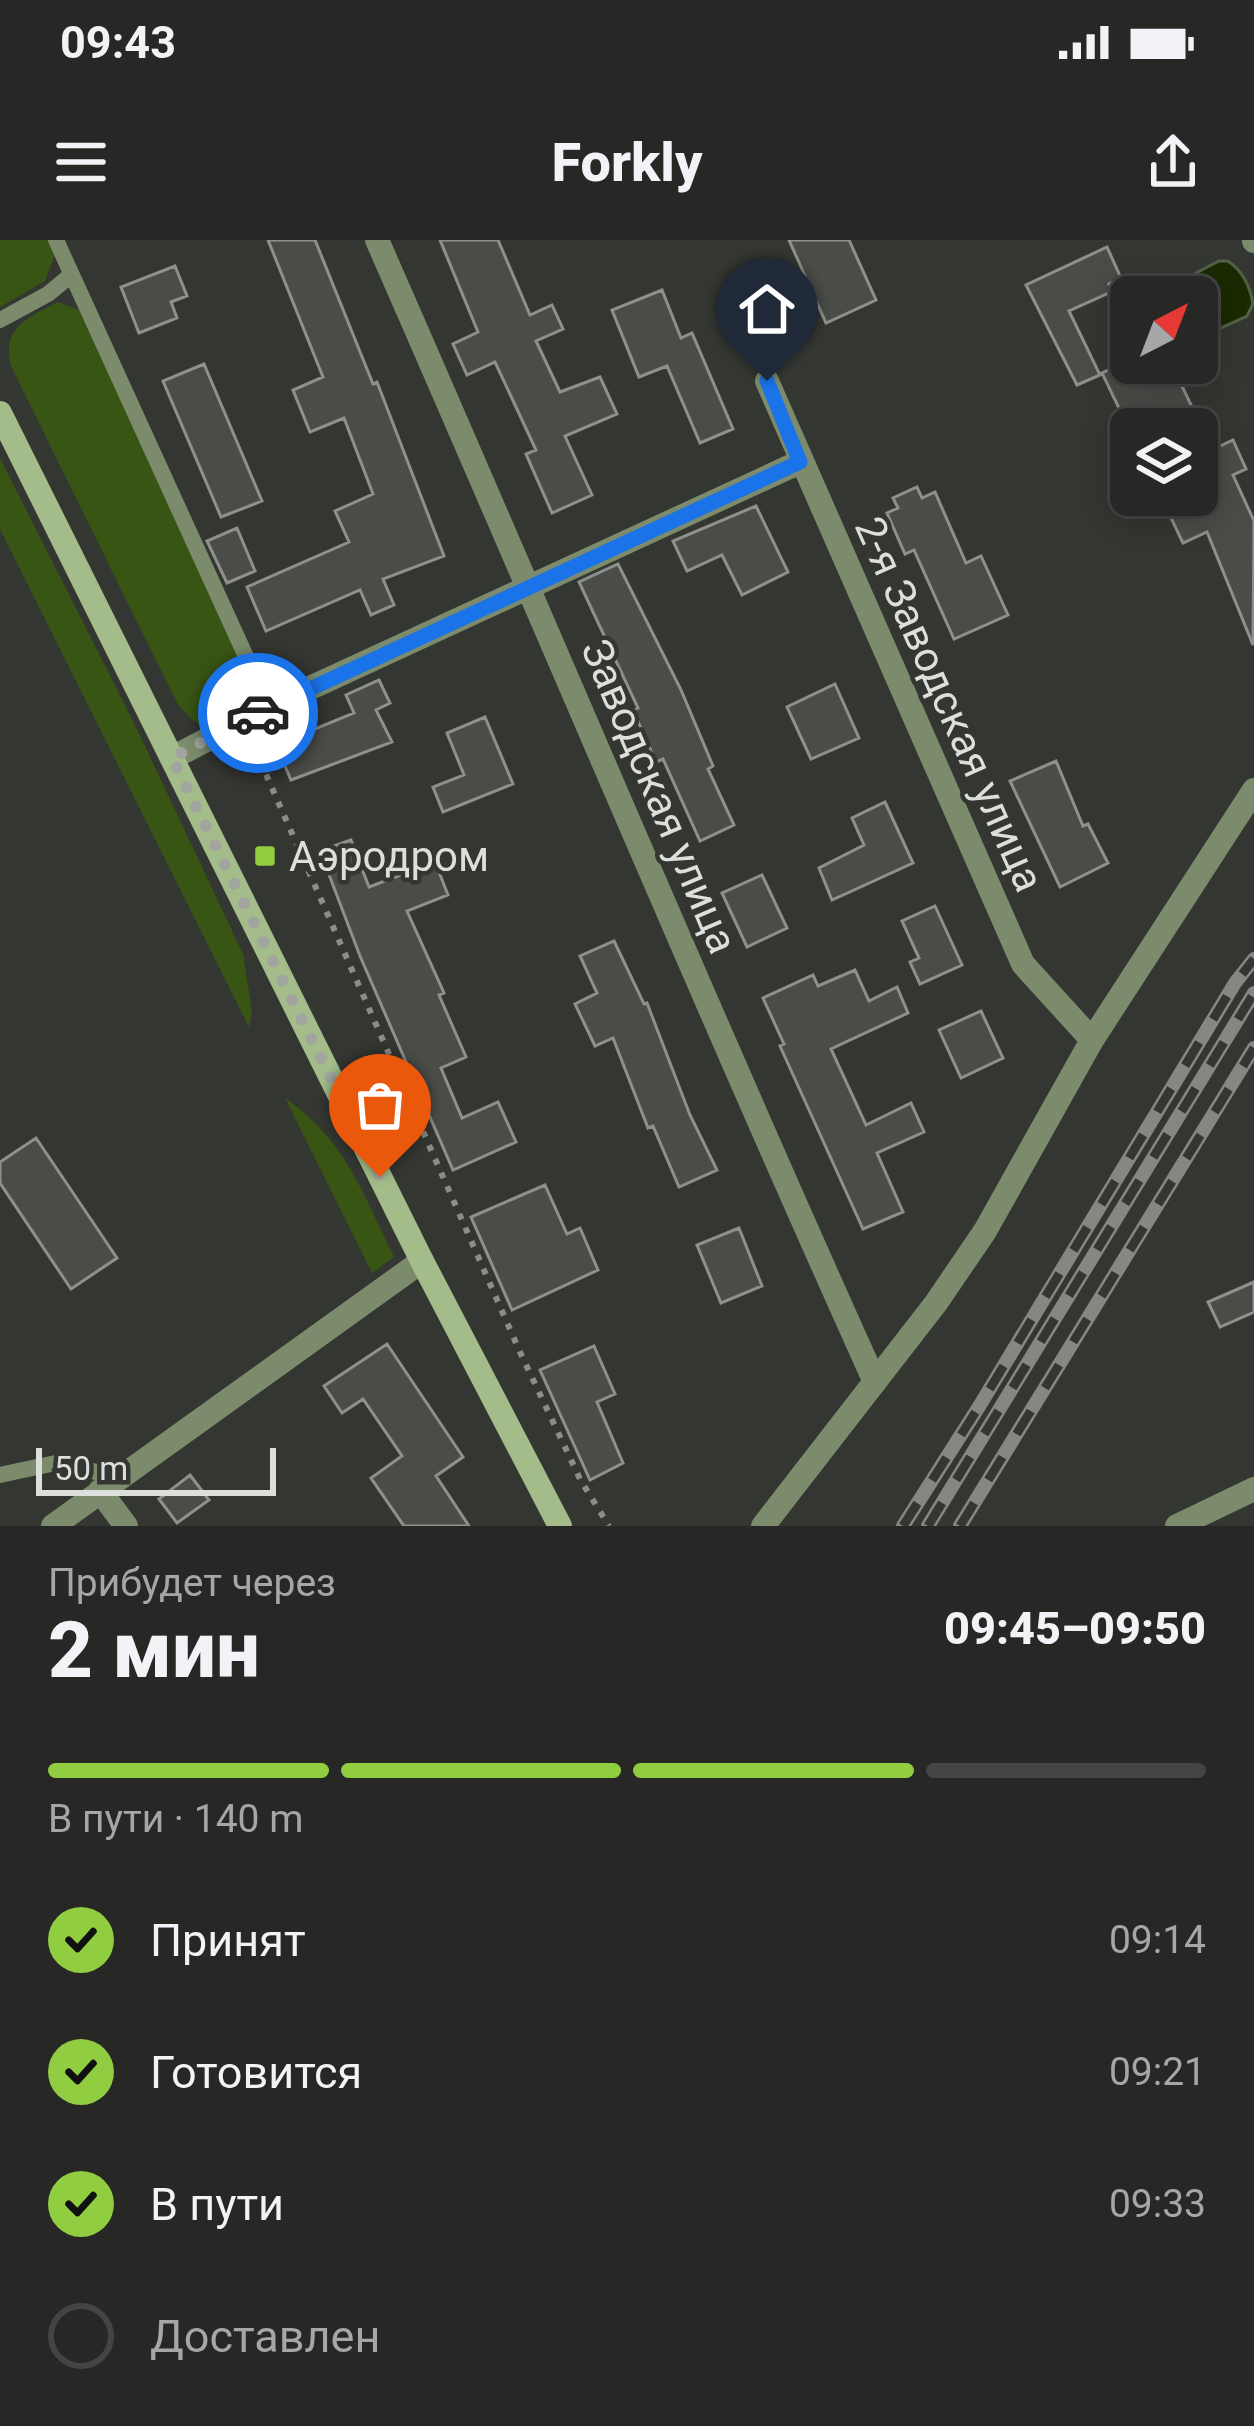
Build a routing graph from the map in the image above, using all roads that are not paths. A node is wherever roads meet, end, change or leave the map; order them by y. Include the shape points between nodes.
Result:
1 (56, 240) edge
2 (377, 240) edge
3 (71, 275) junction
4 (0, 320) edge
5 (767, 381) dead end
6 (0, 413) edge
7 (800, 462) junction
8 (530, 587) junction
9 (269, 707) junction
10 (172, 758) junction
11 (1254, 790) edge
12 (1092, 1040) junction
13 (422, 1261) junction
14 (875, 1382) junction
15 (0, 1475) edge
16 (108, 1485) junction
17 (1254, 1489) edge
18 (53, 1526) edge
19 (126, 1526) edge
20 (560, 1526) edge
21 (763, 1526) edge
22 (1177, 1526) edge

1 - 3 lane
2 - 8 street, Заводская улица
3 - 4 lane
3 - 9 lane
5 - 7 street, 2-я Заводская улица
6 - 10 main road
7 - 8 street
7 - 12 street, 2-я Заводская улица via 1023,964
8 - 9 street
8 - 14 street, Заводская улица
9 - 10 street
10 - 13 main road
11 - 12 street
12 - 14 street via 985,1231
13 - 16 street
13 - 20 main road
14 - 21 street
15 - 16 lane via 65,1462
16 - 18 street
16 - 19 street
17 - 22 street

